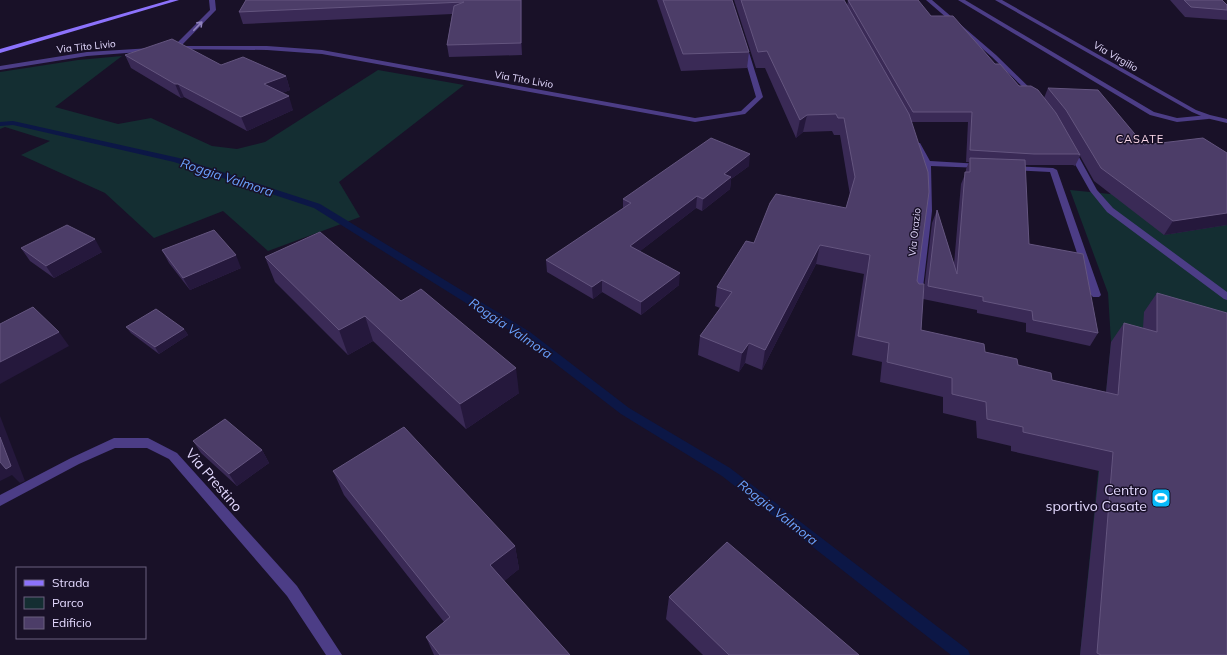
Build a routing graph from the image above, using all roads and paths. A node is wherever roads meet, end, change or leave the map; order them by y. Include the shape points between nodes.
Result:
1 (176, 0) edge
2 (212, 0) edge
3 (929, 0) edge
4 (961, 0) edge
5 (998, 0) edge
6 (742, 37) edge
7 (176, 48) junction
8 (161, 49) edge
9 (168, 49) edge
10 (0, 51) edge
11 (0, 68) edge
12 (1037, 99) edge
13 (1208, 117) junction
14 (1227, 121) edge
15 (912, 136) edge
16 (1067, 142) edge
17 (927, 163) junction
18 (990, 167) edge
19 (1006, 168) edge
20 (1096, 295) dead end
21 (1227, 297) edge
22 (916, 300) edge
23 (0, 500) edge
24 (335, 655) edge

1 - 10 main road
7 -> 2 street via 213,10
3 - 12 street via 994,56
4 - 13 street via 1152,114 1177,120
5 - 13 street, Via Virgilio
6 - 7 street, Via Tito Livio via 760,97 743,113 694,120 322,52 267,48
7 - 9 street, Via Tito Livio
8 - 11 street, Via Tito Livio via 87,54
13 - 14 street, Via Virgilio
15 - 17 street, Via Orazio
16 - 21 street via 1094,191 1110,210
17 - 18 street
17 - 22 street, Via Orazio via 928,211
19 - 20 street via 1053,170
23 - 24 street, Via Prestino via 114,443 148,443 173,456 292,591

